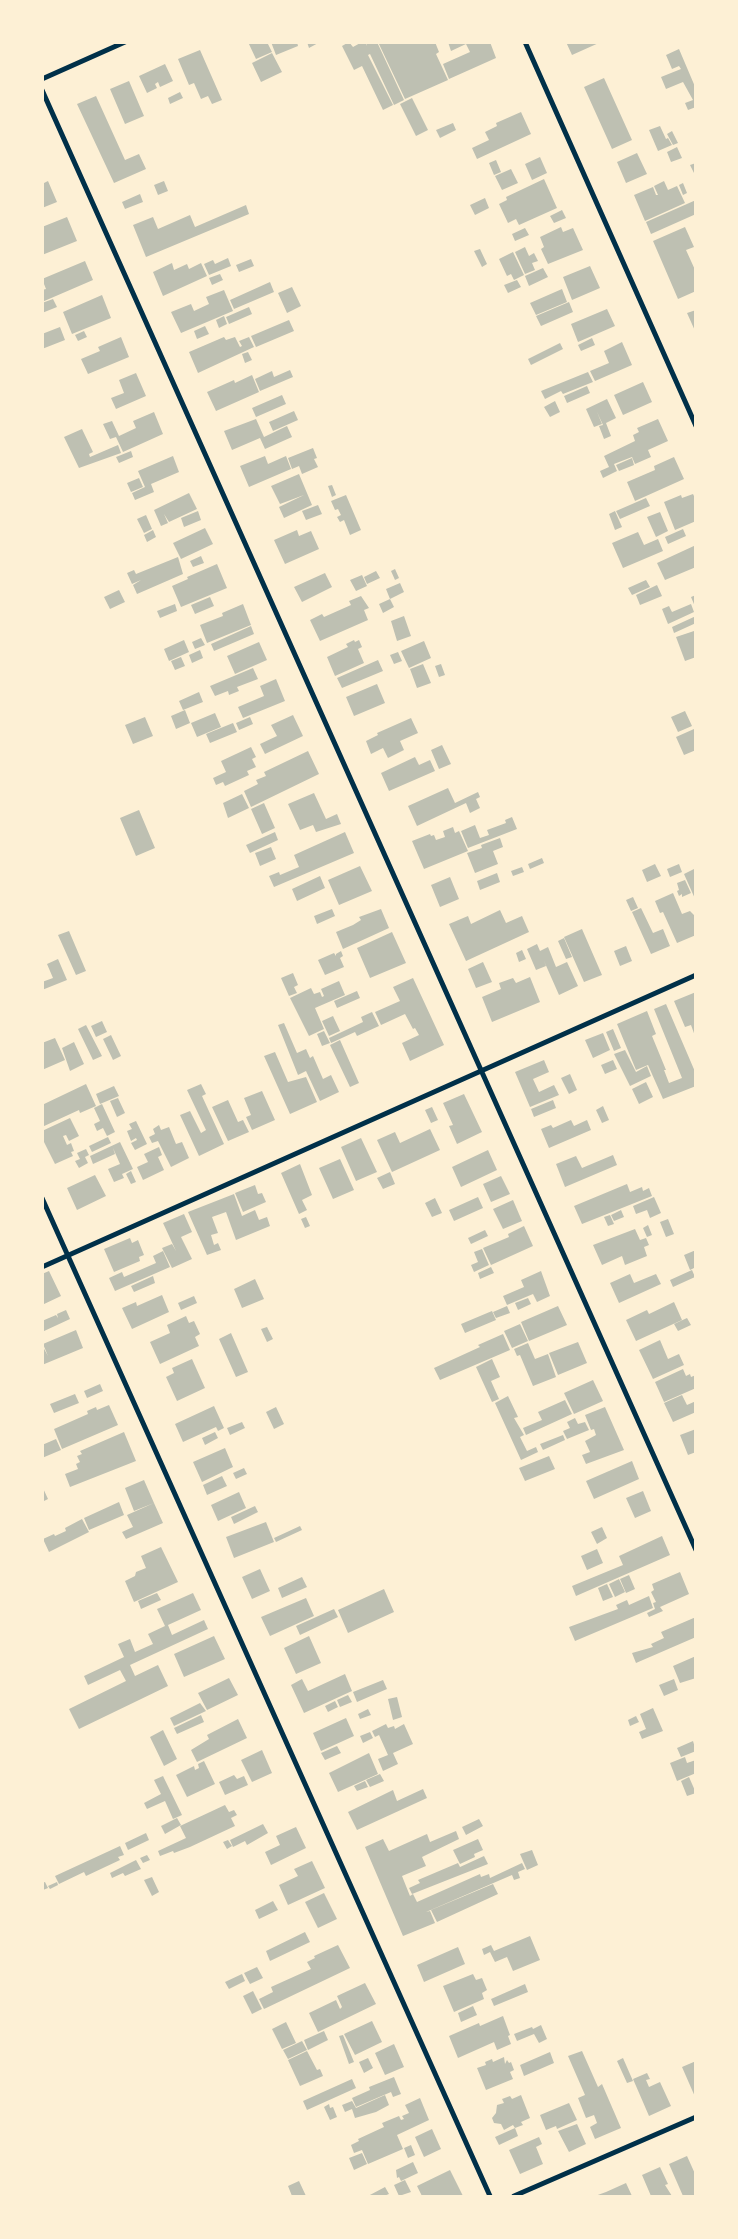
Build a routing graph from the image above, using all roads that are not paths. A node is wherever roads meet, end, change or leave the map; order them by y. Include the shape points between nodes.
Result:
1 (125, 42) edge
2 (525, 42) edge
3 (42, 79) edge
4 (42, 90) edge
5 (696, 426) edge
6 (696, 975) edge
7 (480, 1070) junction
8 (42, 1198) edge
9 (68, 1255) junction
10 (42, 1267) edge
11 (696, 1550) edge
12 (696, 2117) edge
13 (490, 2196) edge
14 (514, 2196) edge

1 - 3 street
2 - 5 street
4 - 7 street
6 - 7 street
7 - 9 street
7 - 11 street
8 - 9 street
9 - 10 street
9 - 13 street
12 - 14 street

